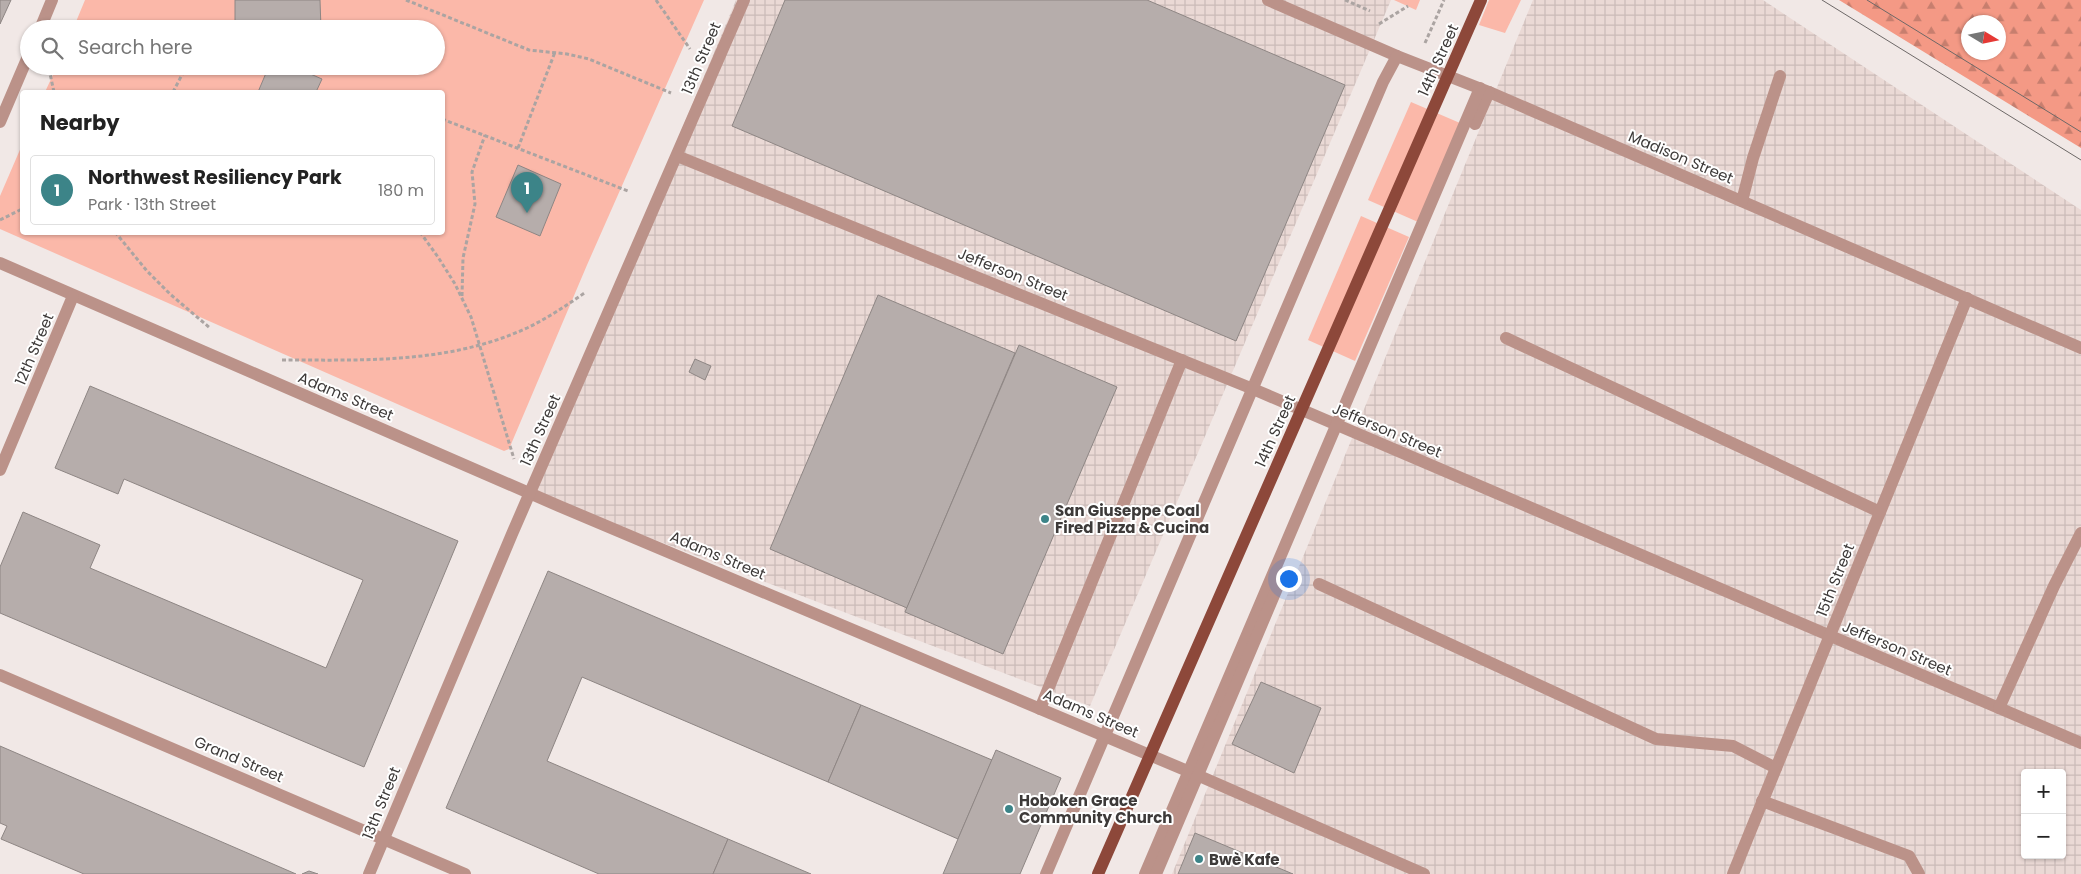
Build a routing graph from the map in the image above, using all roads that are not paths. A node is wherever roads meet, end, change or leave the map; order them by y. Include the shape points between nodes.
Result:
1 (52, 0) edge
2 (744, 0) edge
3 (1268, 0) edge
4 (1481, 0) edge
5 (44, 20) edge
6 (1397, 56) junction
7 (20, 75) edge
8 (1780, 76) dead end
9 (1484, 90) junction
10 (0, 122) edge
11 (677, 156) junction
12 (1742, 201) junction
13 (0, 263) edge
14 (74, 296) junction
15 (1966, 298) junction
16 (1506, 338) dead end
17 (2081, 348) edge
18 (1182, 360) junction
19 (1253, 389) junction
20 (1341, 428) junction
21 (0, 470) edge
22 (530, 492) junction
23 (1880, 512) junction
24 (2081, 533) edge
25 (1319, 584) dead end
26 (1829, 637) junction
27 (0, 675) edge
28 (1999, 708) junction
29 (1040, 709) junction
30 (1104, 736) junction
31 (2081, 743) edge
32 (1776, 768) junction
33 (1192, 773) junction
34 (1762, 801) junction
35 (384, 838) junction
36 (369, 874) edge
37 (465, 874) edge
38 (1046, 874) edge
39 (1098, 874) edge
40 (1145, 874) edge
41 (1156, 874) edge
42 (1424, 874) edge
43 (1733, 874) edge
44 (1919, 874) edge

1 - 5 street
2 - 11 street, 13th Street
3 - 6 street, Madison Street
4 - 39 main road, 14th Street
6 - 9 street, Madison Street
6 - 19 street via 1383,82
7 - 10 street
8 - 12 street
9 - 12 street, Madison Street
9 - 20 street
11 - 18 street, Jefferson Street
11 - 22 street, 13th Street
12 - 15 street, Madison Street
13 - 14 street, Adams Street
14 - 21 street, 12th Street
14 - 22 street, Adams Street
15 - 17 street, Madison Street
15 - 23 street, 15th Street
16 - 23 street
18 - 19 street, Jefferson Street
18 - 29 street
19 - 20 street, Jefferson Street
19 - 30 street
20 - 26 street, Jefferson Street
20 - 33 street
22 - 29 street, Adams Street
22 - 35 street, 13th Street
23 - 26 street, 15th Street
24 - 28 street
25 - 32 street via 1656,739 1733,746
26 - 28 street, Jefferson Street
26 - 32 street, 15th Street
27 - 35 street, Grand Street
28 - 31 street, Jefferson Street
29 - 30 street, Adams Street
30 - 33 street, Adams Street
30 - 38 street
32 - 34 street, 15th Street
33 - 40 street
33 - 41 street
33 - 42 street, Adams Street
34 - 43 street, 15th Street
34 - 44 street via 1909,856
35 - 36 street, 13th Street
35 - 37 street, Grand Street

